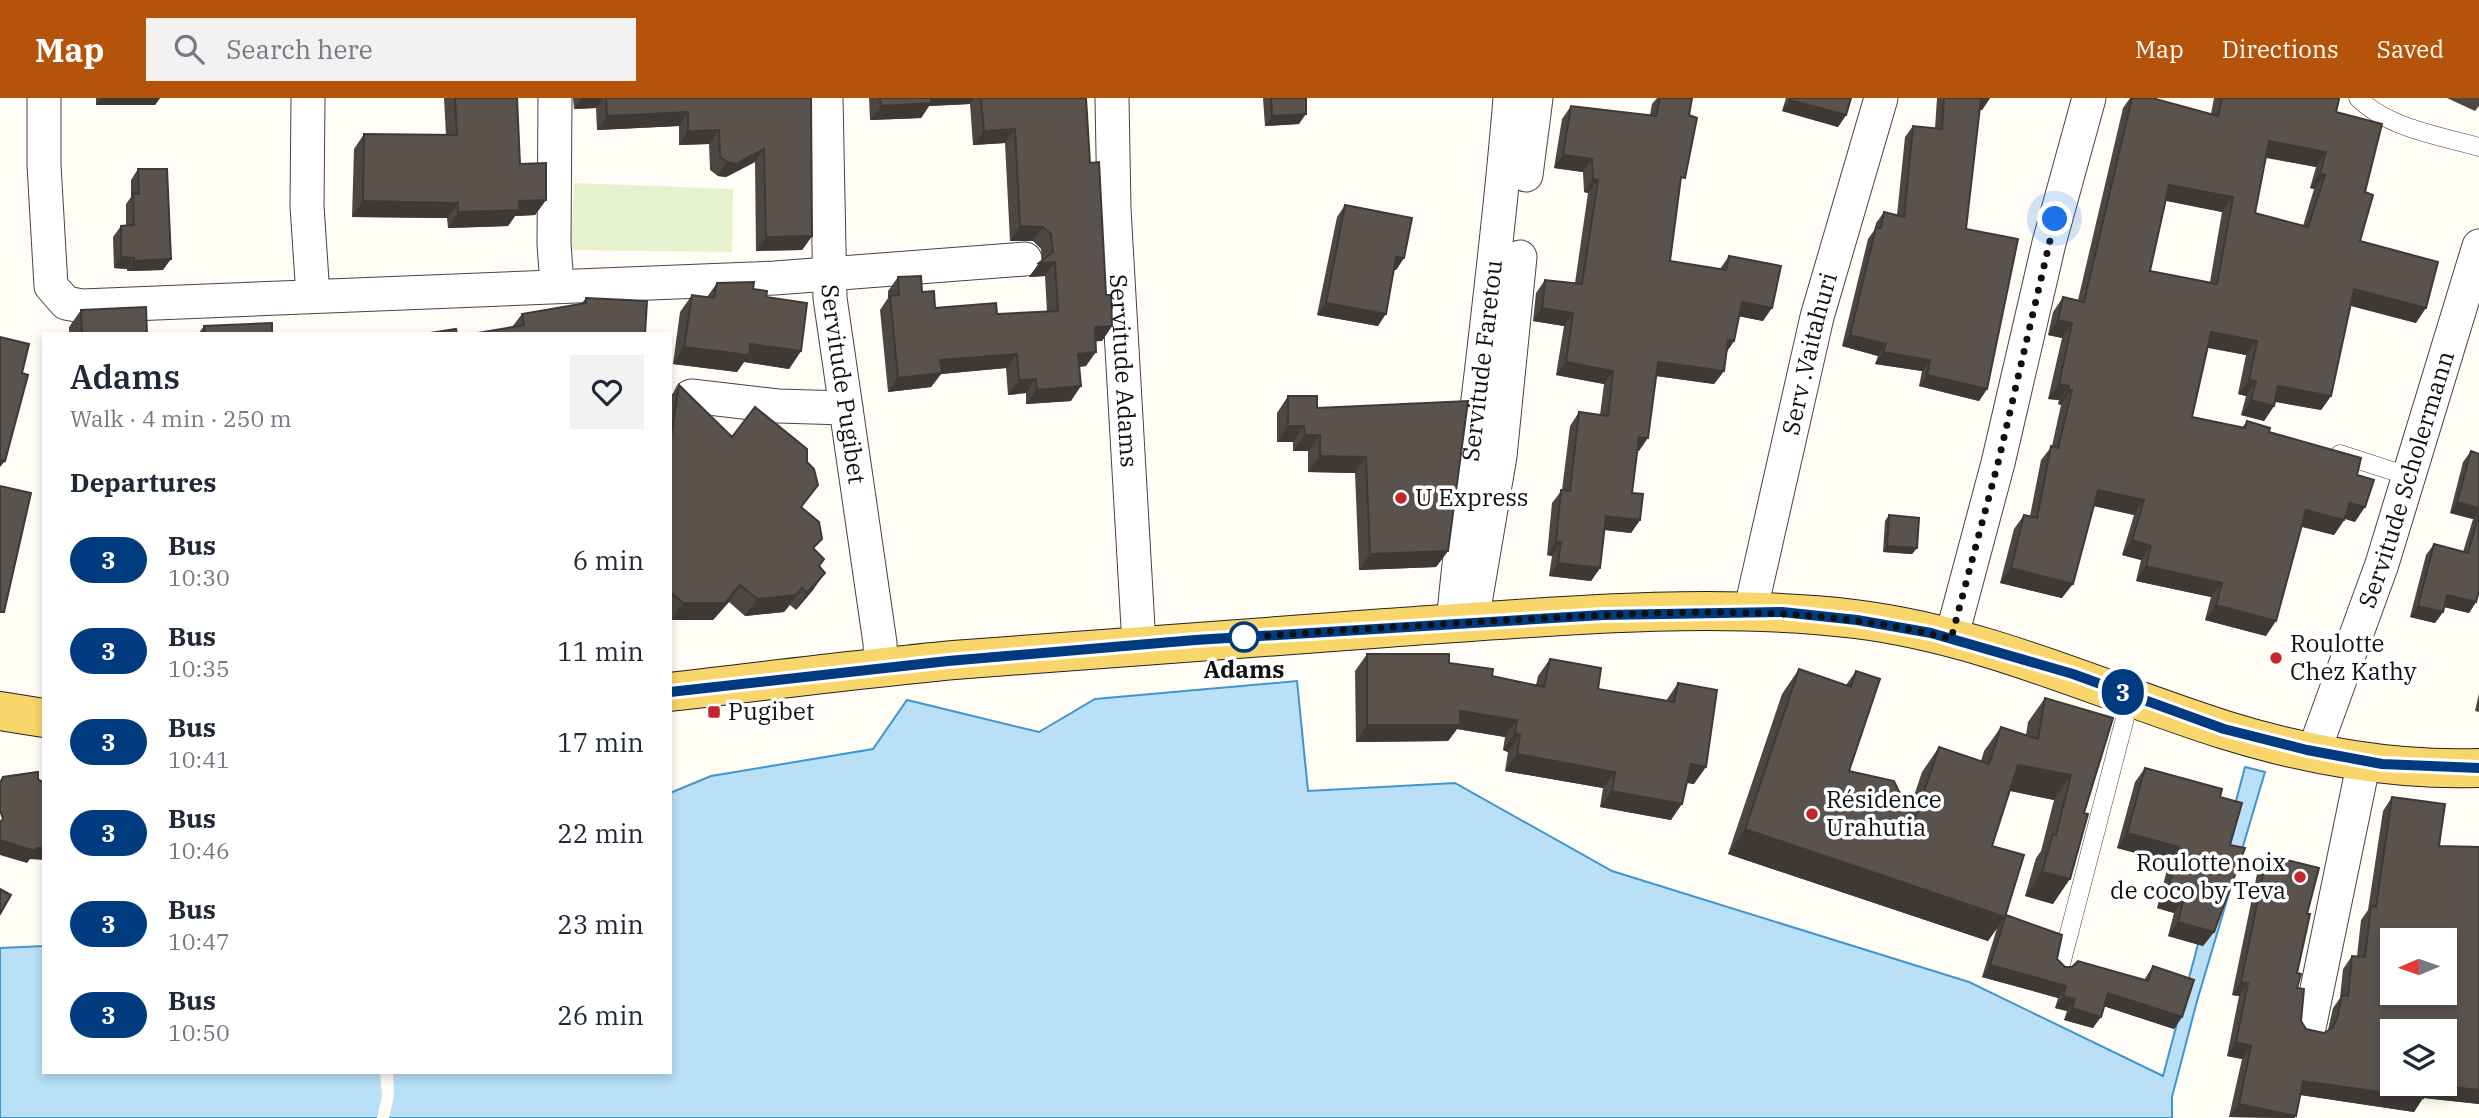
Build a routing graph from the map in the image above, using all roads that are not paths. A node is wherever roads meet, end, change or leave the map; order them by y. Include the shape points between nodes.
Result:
1 (44, 98) edge
2 (308, 98) edge
3 (555, 98) edge
4 (827, 98) edge
5 (1112, 98) edge
6 (1510, 98) edge
7 (1536, 98) edge
8 (1881, 98) edge
9 (2089, 98) edge
10 (2358, 98) edge
11 (2479, 147) edge
12 (2479, 246) edge
13 (1025, 258) dead end
14 (829, 274) junction
15 (557, 285) junction
16 (313, 296) junction
17 (691, 396) edge
18 (846, 408) junction
19 (2319, 448) edge
20 (2408, 476) junction
21 (1750, 613) junction
22 (1463, 623) junction
23 (1951, 639) junction
24 (1139, 645) junction
25 (880, 669) junction
26 (672, 692) edge
27 (2131, 695) junction
28 (0, 711) edge
29 (42, 718) edge
30 (2314, 751) junction
31 (2364, 761) junction
32 (2479, 768) edge
33 (2060, 968) edge
34 (2309, 1028) edge

1 - 16 street via 51,286 66,303 102,308
2 - 16 street via 307,206
3 - 15 street
4 - 14 street, Servitude Pugibet
5 - 24 street, Servitude Adams
6 - 22 street, Servitude Faretou via 1496,265 1468,478
7 - 22 street, Servitude Faretou via 1500,456
8 - 21 street, Serv .Vaitahuri via 1817,317
9 - 23 street
10 - 11 lane via 2404,125
12 - 20 street, Servitude Scholermann
13 - 14 street
14 - 15 street
14 - 18 street, Servitude Pugibet
15 - 16 street
17 - 18 street
18 - 25 street, Servitude Pugibet
19 - 20 lane
20 - 30 street, Servitude Scholermann via 2382,564
21 - 22 main road
21 - 23 main road via 1857,620
22 - 24 main road
23 - 27 main road
24 - 25 main road
25 - 26 main road
27 - 30 main road via 2224,729
27 - 33 lane
28 - 29 main road
30 - 31 main road
31 - 32 main road
31 - 34 street

